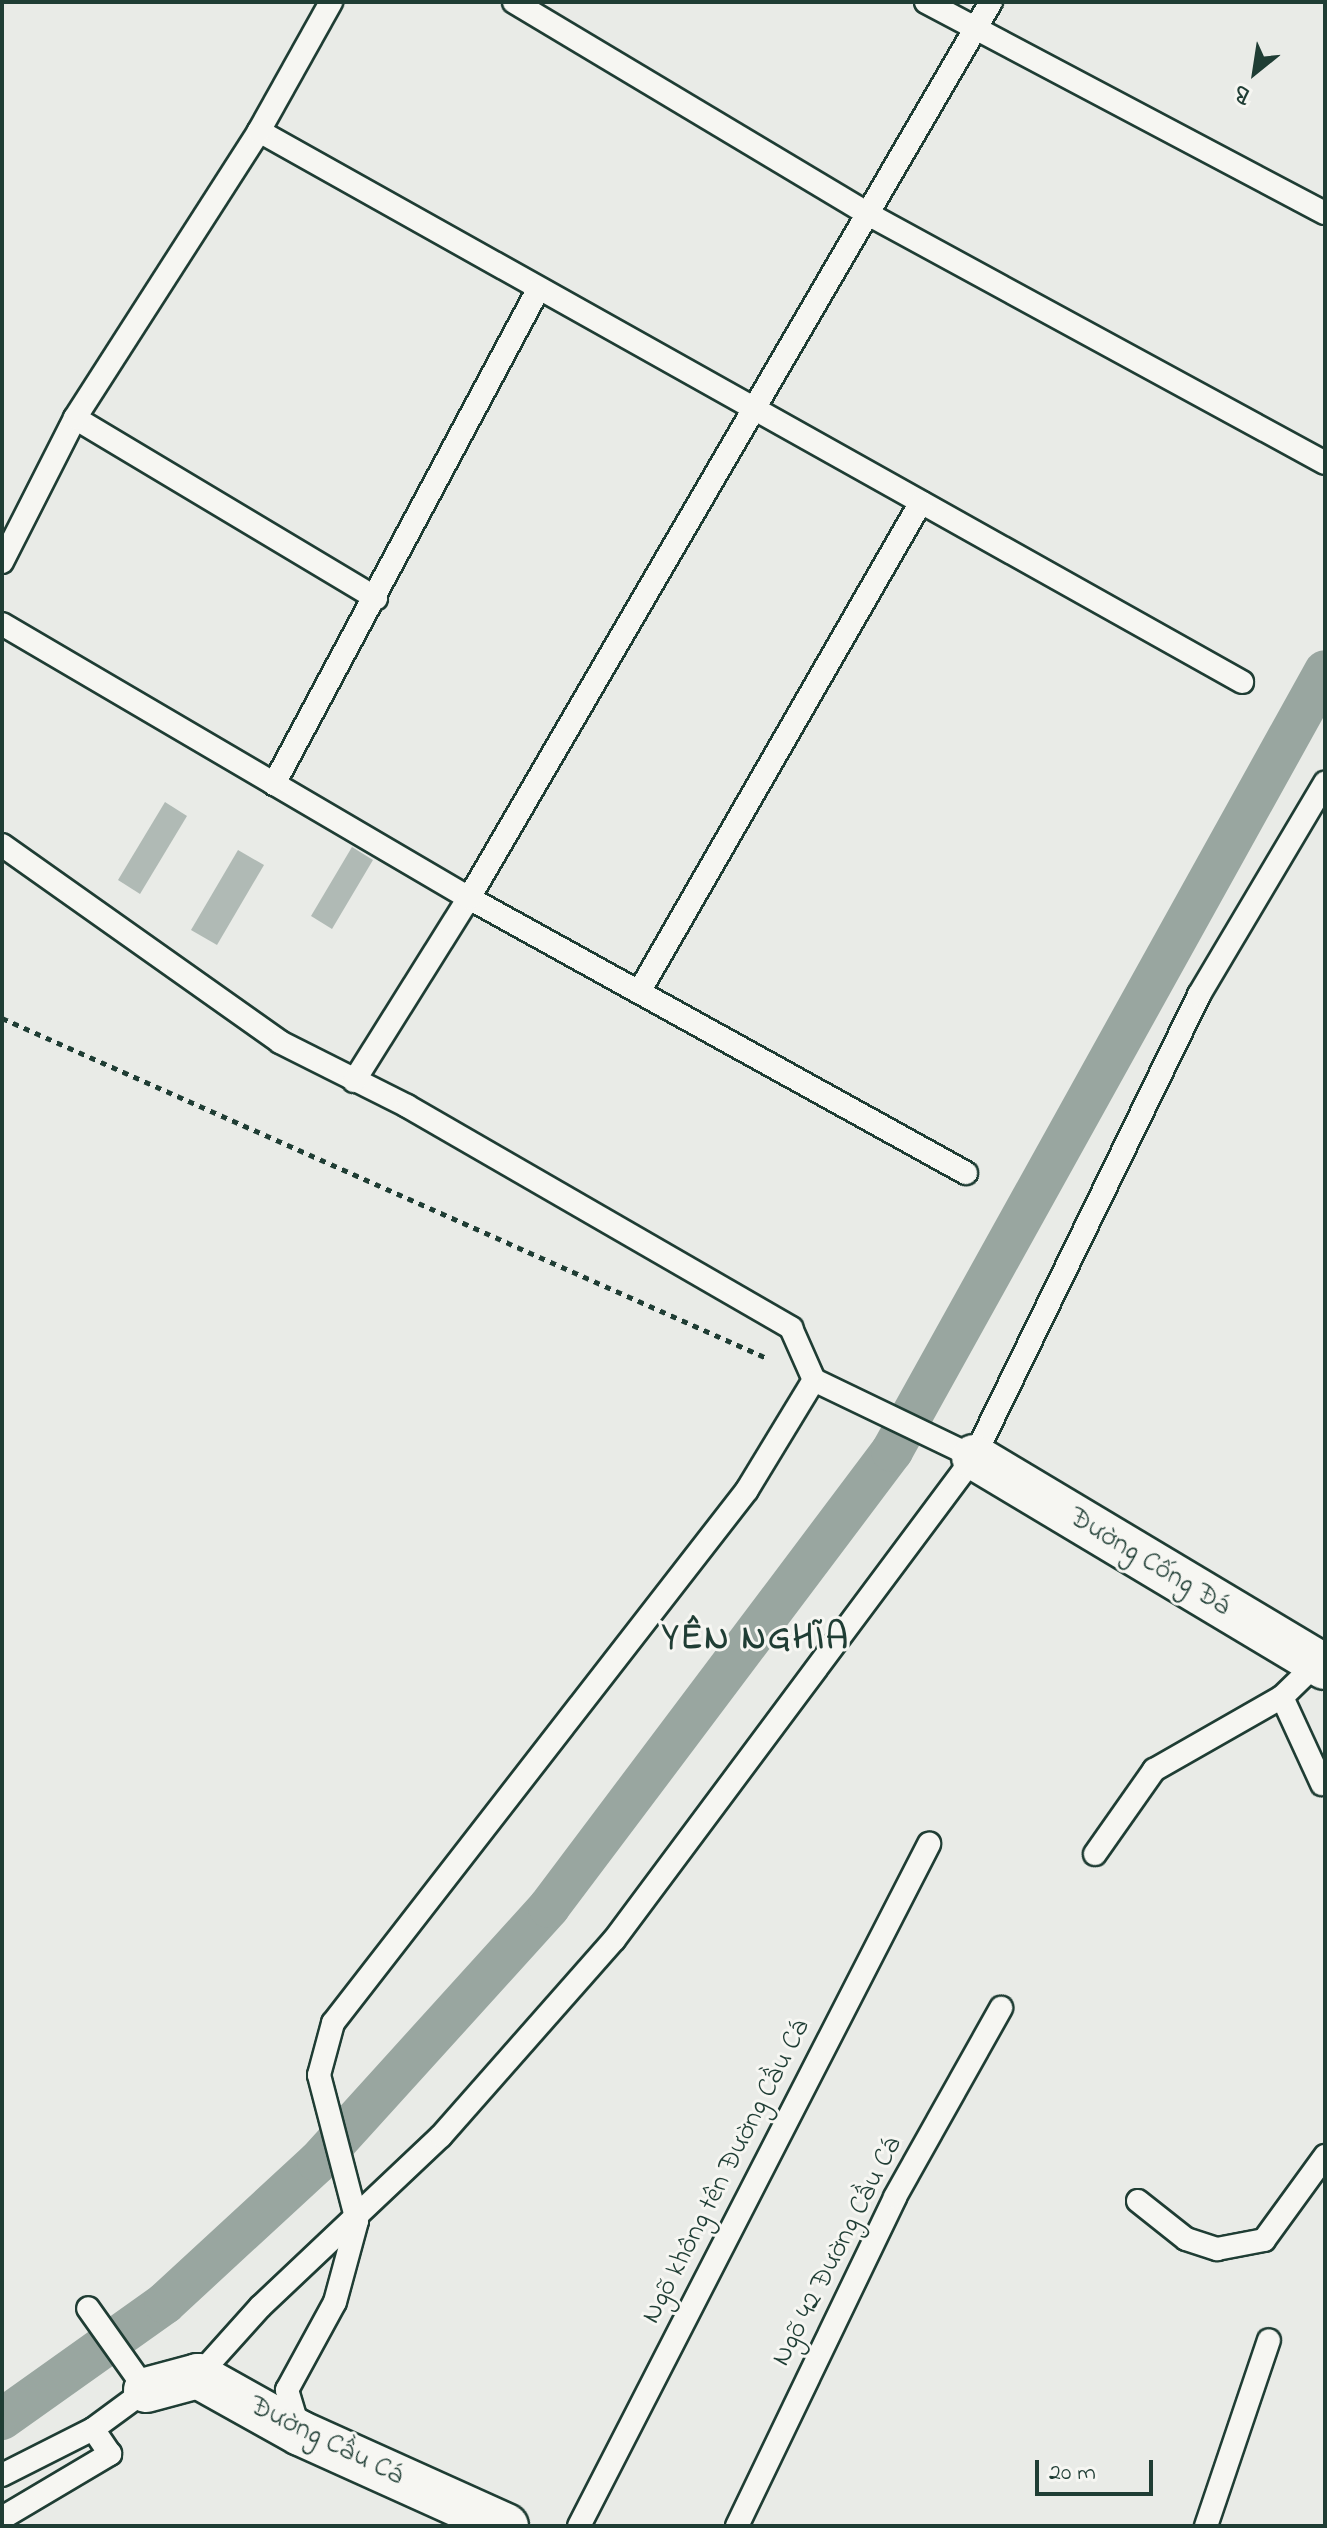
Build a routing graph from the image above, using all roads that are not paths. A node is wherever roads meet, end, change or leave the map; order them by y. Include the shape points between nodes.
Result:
1 (331, 2) edge
2 (514, 2) edge
3 (926, 2) edge
4 (991, 2) edge
5 (975, 31) junction
6 (259, 131) junction
7 (1325, 213) edge
8 (868, 214) junction
9 (539, 288) junction
10 (754, 409) junction
11 (75, 418) junction
12 (1325, 463) edge
13 (921, 502) junction
14 (2, 562) edge
15 (376, 598) junction
16 (2, 624) edge
17 (1242, 682) dead end
18 (1325, 783) edge
19 (274, 784) junction
20 (2, 845) edge
21 (469, 898) junction
22 (639, 992) junction
23 (354, 1081) junction
24 (966, 1173) dead end
25 (814, 1380) junction
26 (974, 1457) junction
27 (1322, 1664) edge
28 (1282, 1697) junction
29 (1322, 1784) dead end
30 (929, 1844) dead end
31 (1095, 1854) dead end
32 (1001, 2008) dead end
33 (1325, 2156) edge
34 (1138, 2201) dead end
35 (357, 2221) junction
36 (88, 2308) dead end
37 (1269, 2340) dead end
38 (198, 2376) junction
39 (139, 2383) junction
40 (93, 2429) junction
41 (300, 2433) junction
42 (2, 2475) edge
43 (2, 2518) edge
44 (504, 2526) edge
45 (579, 2526) edge
46 (737, 2526) edge
47 (1206, 2526) edge

1 - 6 lane
2 - 8 lane
3 - 5 lane
4 - 5 lane
5 - 7 lane
5 - 8 lane
6 - 9 lane
6 - 11 lane
8 - 10 lane
8 - 12 lane
9 - 10 lane
9 - 15 lane
10 - 13 lane
10 - 21 lane
11 - 14 lane
11 - 15 lane
13 - 17 lane
13 - 22 lane
15 - 19 lane
16 - 19 lane
18 - 26 lane via 1199,995
19 - 21 lane
20 - 23 lane via 280,1042
21 - 22 lane
21 - 23 lane
22 - 24 lane
23 - 25 lane via 791,1328
25 - 26 lane
25 - 35 lane via 747,1490 333,2023 319,2075
26 - 27 street, Đường Cống Đá
26 - 35 lane via 614,1940
27 - 28 lane
28 - 29 lane
28 - 31 lane via 1154,1770
30 - 45 lane, Ngõ không tên Đường Cầu Cá
32 - 46 lane, Ngõ 42 Đường Cầu Cá via 895,2197
33 - 34 lane via 1264,2240 1207,2246 1186,2239
35 - 38 lane via 260,2307
35 - 41 lane via 335,2302 287,2390
36 - 39 lane
37 - 47 lane
38 - 39 street
38 - 41 street, Đường Cầu Cá
39 - 40 lane
40 - 42 lane
40 - 43 lane via 110,2454
41 - 44 street, Đường Cầu Cá

